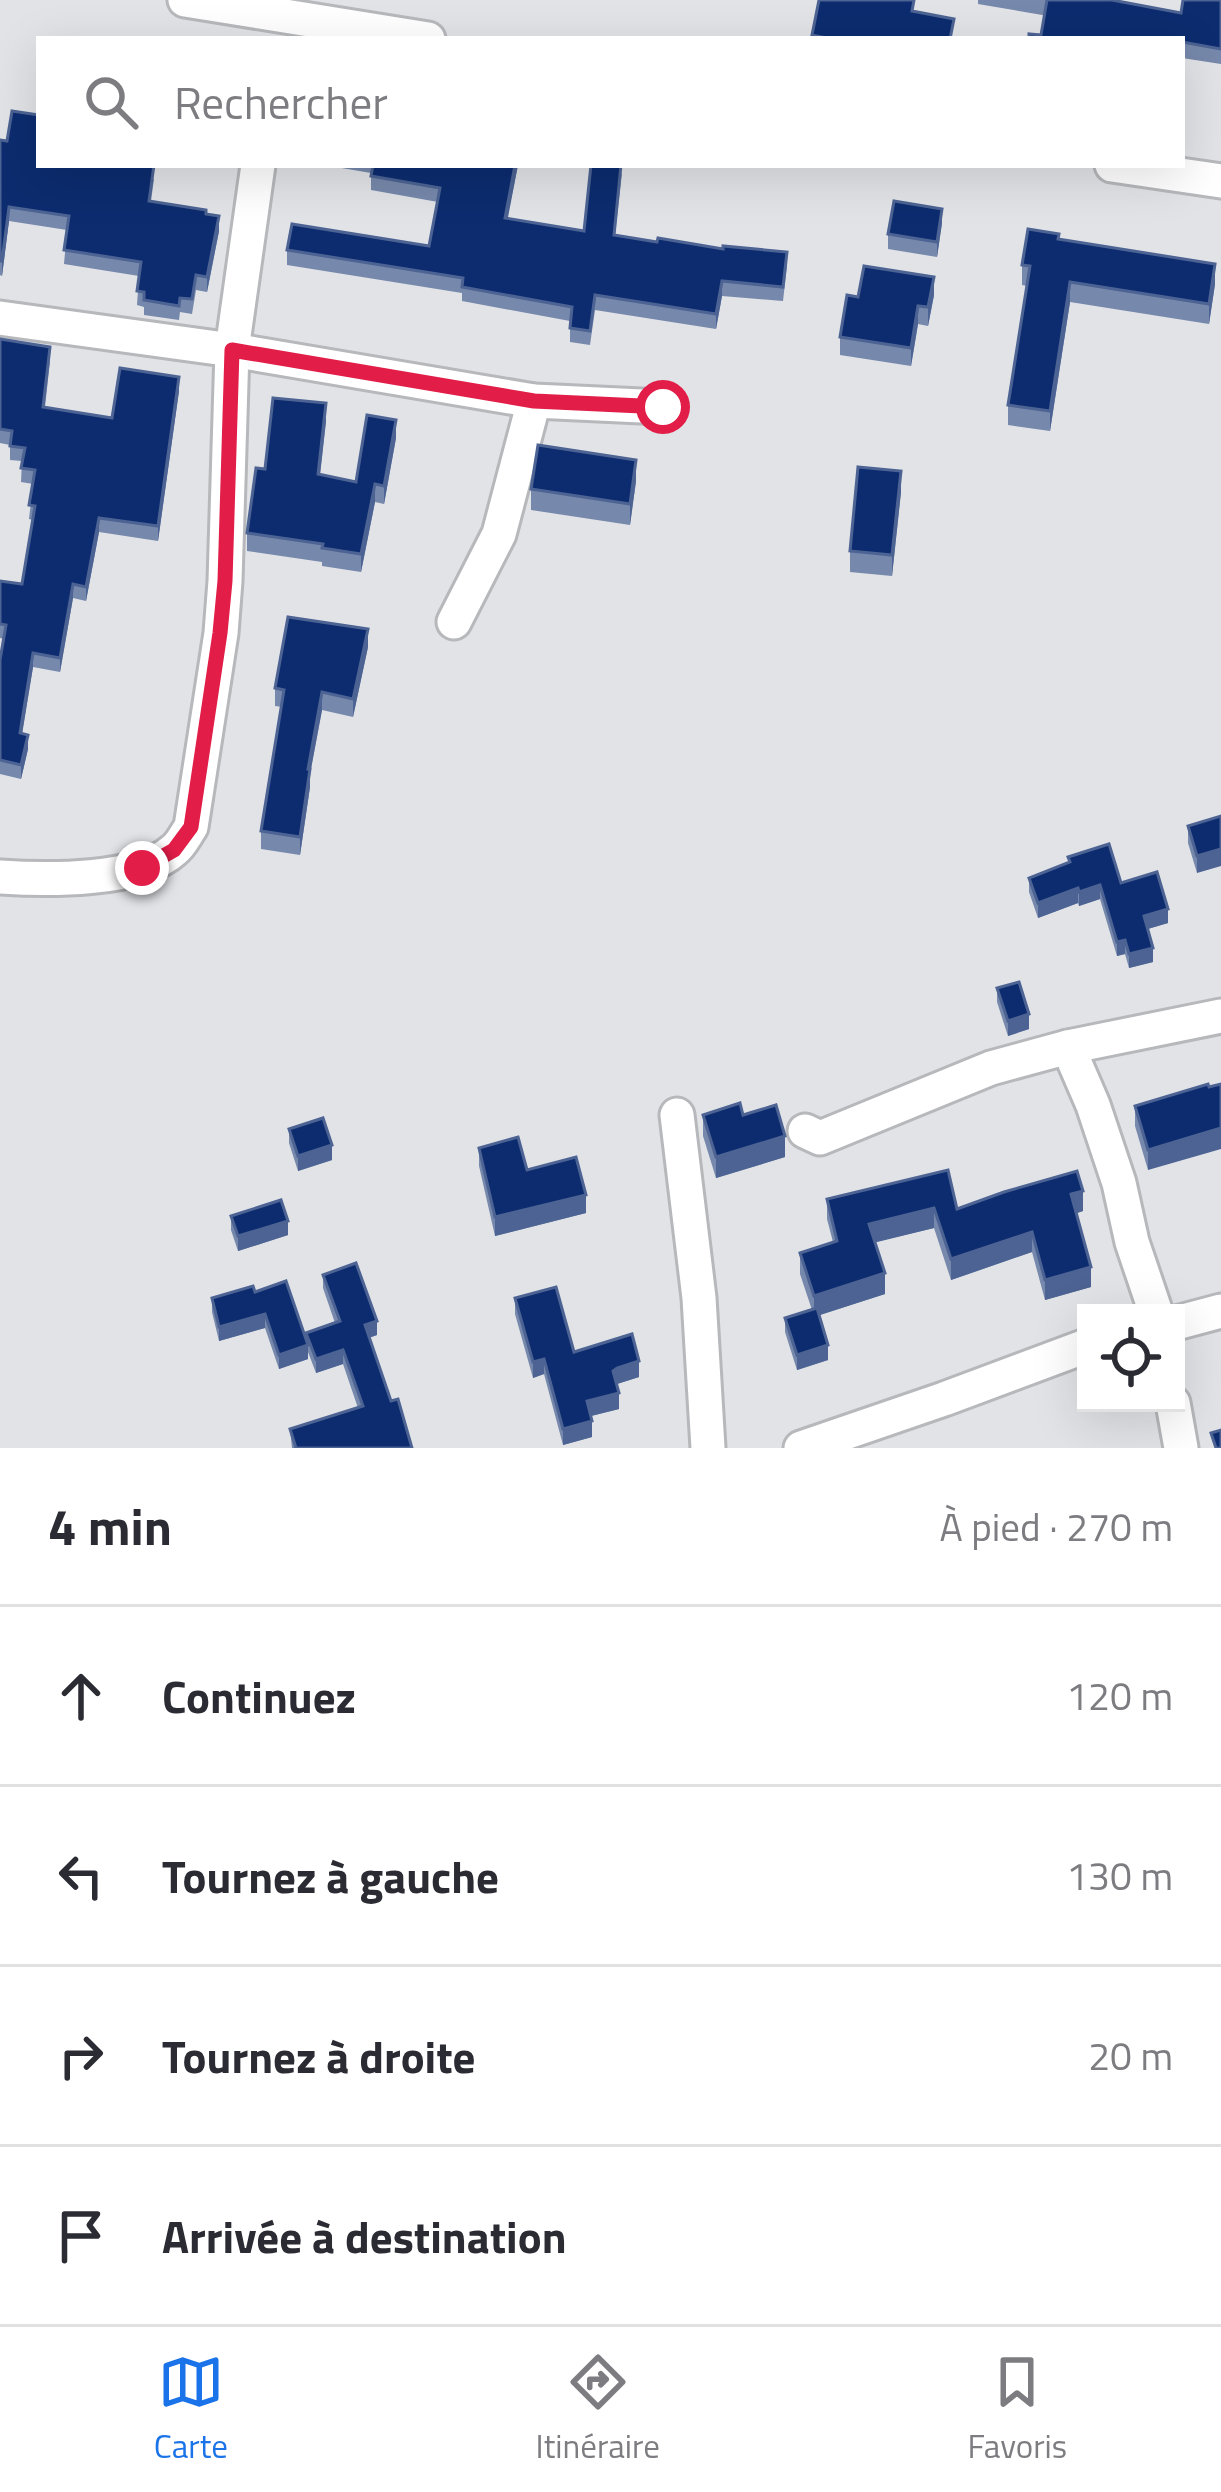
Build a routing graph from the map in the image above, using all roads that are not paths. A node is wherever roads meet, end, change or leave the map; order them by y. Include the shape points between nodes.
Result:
1 (185, 0) edge
2 (278, 27) edge
3 (390, 36) edge
4 (258, 168) edge
5 (1132, 168) edge
6 (1221, 181) edge
7 (0, 318) edge
8 (232, 350) junction
9 (534, 401) junction
10 (663, 407) dead end
11 (454, 622) dead end
12 (0, 877) edge
13 (1221, 1016) edge
14 (1068, 1047) junction
15 (677, 1114) dead end
16 (805, 1131) dead end
17 (1153, 1304) edge
18 (1221, 1311) edge
19 (1185, 1321) edge
20 (1077, 1349) edge
21 (1175, 1412) edge
22 (709, 1448) edge
23 (801, 1448) edge
24 (1181, 1448) edge

1 - 2 street
2 - 3 street
4 - 8 street
5 - 6 street
7 - 8 street
8 - 9 street
8 - 12 street via 225,581 191,827 174,850 142,868 50,880
9 - 10 street
9 - 11 street via 499,534
13 - 14 street
14 - 16 street via 991,1068 820,1138
14 - 17 street
15 - 22 street
18 - 19 street
20 - 23 street
21 - 24 street

